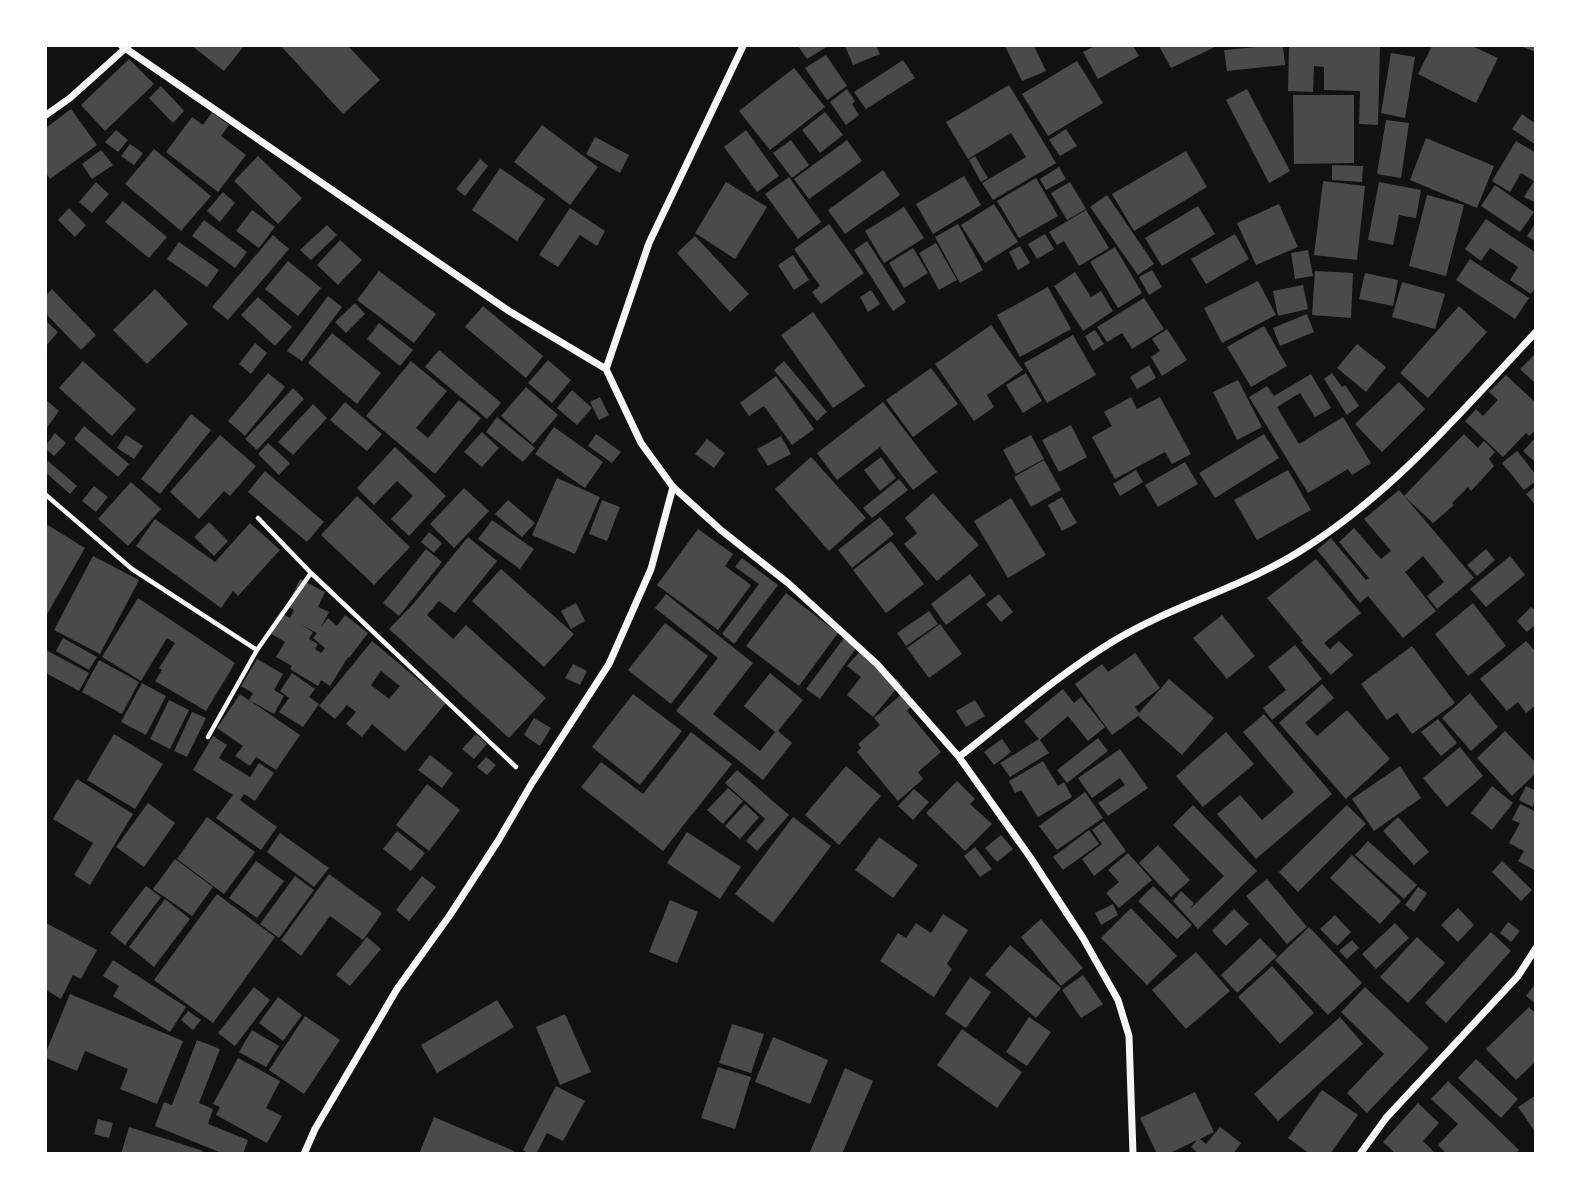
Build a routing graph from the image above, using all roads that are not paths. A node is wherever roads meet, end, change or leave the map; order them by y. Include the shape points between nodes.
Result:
1 (125, 46) edge
2 (743, 46) edge
3 (46, 115) edge
4 (1535, 332) edge
5 (606, 369) junction
6 (673, 487) junction
7 (959, 757) junction
8 (1535, 948) edge
9 (304, 1153) edge
10 (1133, 1153) edge
11 (1360, 1153) edge

1 - 3 street
1 - 5 street via 509,311
2 - 5 street via 649,243
4 - 7 street via 1419,456 1360,509 1306,548 1113,642
5 - 6 street via 641,443
6 - 7 street via 877,664
6 - 9 street via 651,569 609,664 470,884 397,989
7 - 10 street via 1030,856 1118,1000 1129,1037
8 - 11 street via 1518,976 1386,1118

